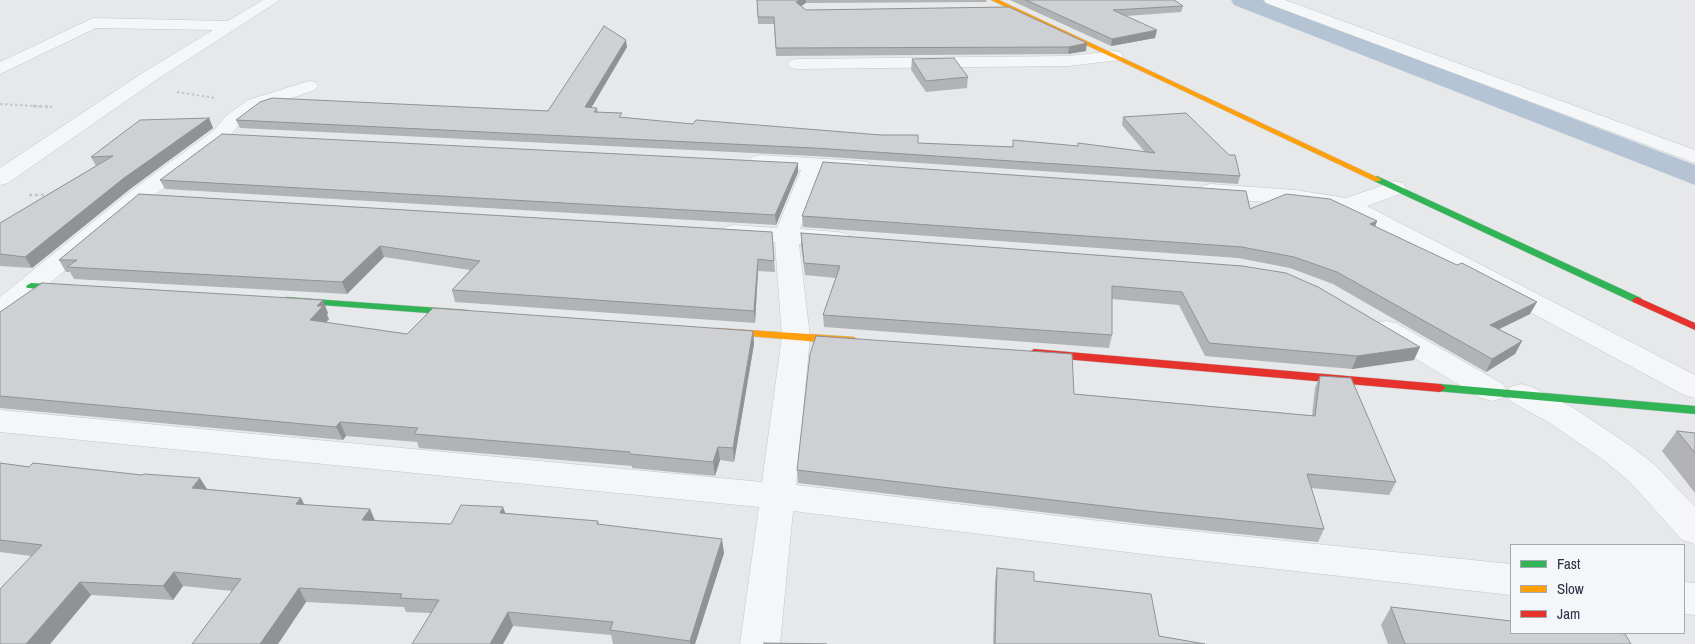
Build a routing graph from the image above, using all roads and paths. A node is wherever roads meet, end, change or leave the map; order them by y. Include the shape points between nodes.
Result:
1 (273, 0) edge
2 (994, 0) edge
3 (1271, 0) edge
4 (1014, 9) junction
5 (980, 11) edge
6 (228, 26) junction
7 (1114, 56) junction
8 (797, 64) dead end
9 (0, 69) edge
10 (150, 76) junction
11 (309, 86) dead end
12 (0, 104) edge
13 (255, 104) junction
14 (99, 110) junction
15 (220, 135) junction
16 (249, 136) edge
17 (1695, 157) edge
18 (744, 161) edge
19 (814, 164) junction
20 (882, 169) edge
21 (0, 178) edge
22 (1395, 188) junction
23 (1191, 190) edge
24 (20, 194) dead end
25 (59, 195) edge
26 (139, 196) junction
27 (168, 198) edge
28 (1348, 205) junction
29 (716, 231) edge
30 (786, 235) junction
31 (864, 241) edge
32 (31, 286) junction
33 (80, 289) edge
34 (270, 299) edge
35 (0, 311) edge
36 (483, 314) edge
37 (1365, 317) edge
38 (1695, 327) edge
39 (708, 330) edge
40 (796, 337) junction
41 (864, 342) edge
42 (1021, 352) edge
43 (1695, 388) edge
44 (1506, 393) junction
45 (1695, 410) edge
46 (0, 421) edge
47 (776, 496) junction
48 (1695, 530) edge
49 (1510, 580) edge
50 (760, 644) edge

1 - 6 street
2 - 4 street
3 - 17 street
4 - 5 street
4 - 7 street
6 - 9 street via 93,23
6 - 10 street
7 - 8 street via 1068,61
7 - 22 street
10 - 13 path via 164,78 176,92
10 - 14 street
11 - 13 street
12 - 14 path
13 - 15 street via 234,119
14 - 21 street
15 - 16 street
15 - 26 street
18 - 19 street
19 - 20 street
19 - 30 street
22 - 28 street
22 - 38 street
23 - 28 street via 1295,197
24 - 25 path
26 - 27 street
26 - 32 street
28 - 43 street
29 - 30 street
30 - 31 street
30 - 40 street
32 - 33 street
32 - 35 street
34 - 36 street
37 - 44 street
39 - 40 street
40 - 41 street
40 - 47 street
42 - 44 street
44 - 45 street
44 - 48 street via 1561,415 1618,453
46 - 47 street
47 - 49 street
47 - 50 street

